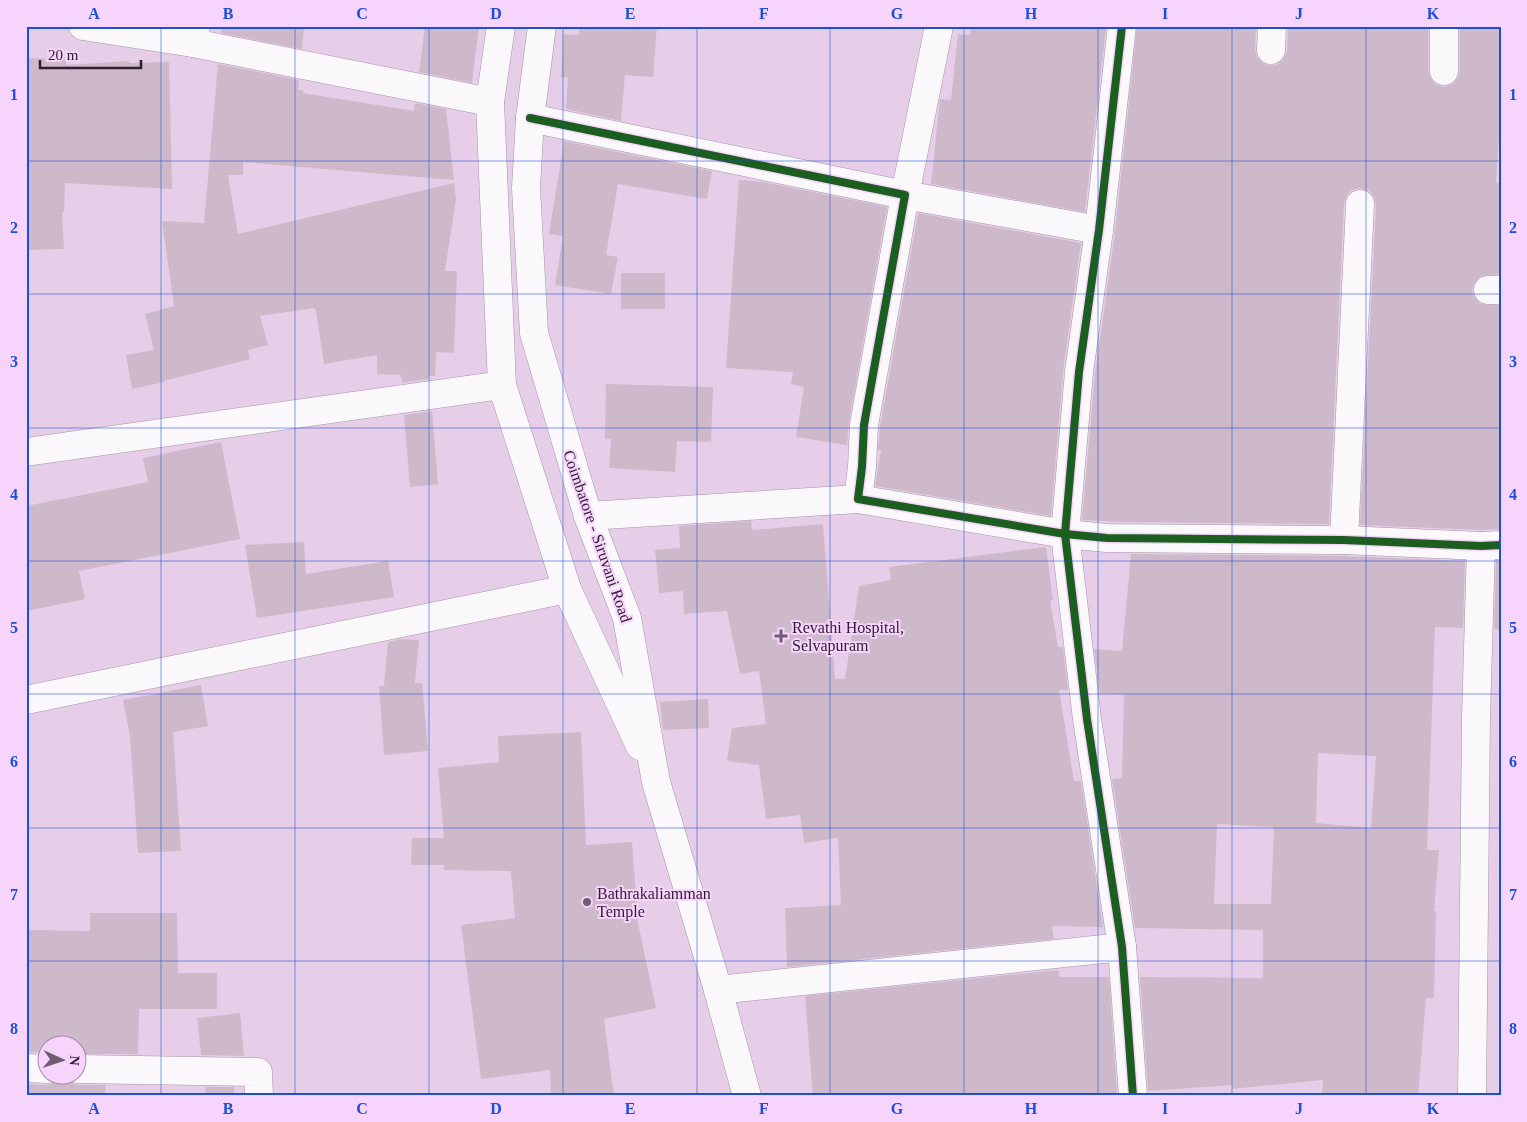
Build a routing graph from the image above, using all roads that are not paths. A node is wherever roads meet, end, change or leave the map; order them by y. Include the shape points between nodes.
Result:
1 (83, 26) edge
2 (501, 26) edge
3 (542, 26) edge
4 (939, 26) edge
5 (1122, 26) edge
6 (1444, 26) edge
7 (195, 34) edge
8 (1444, 71) dead end
9 (490, 102) junction
10 (530, 118) junction
11 (905, 195) junction
12 (1360, 204) dead end
13 (1099, 230) junction
14 (502, 385) junction
15 (26, 452) edge
16 (858, 499) junction
17 (588, 516) junction
18 (1065, 534) junction
19 (1344, 540) junction
20 (1491, 545) edge
21 (567, 589) junction
22 (26, 700) edge
23 (656, 782) junction
24 (1122, 947) junction
25 (718, 990) junction
26 (88, 1069) edge
27 (259, 1096) edge
28 (747, 1096) edge
29 (1133, 1096) edge
30 (1472, 1096) edge

1 - 7 street
2 - 9 street
3 - 10 street, Coimbatore - Siruvani Road
4 - 11 street
5 - 13 street
6 - 8 street
7 - 9 street
9 - 14 street
10 - 11 street
10 - 17 street, Coimbatore - Siruvani Road via 526,188 534,333
11 - 13 street
11 - 16 street via 864,425
12 - 19 street
13 - 18 street via 1079,372
14 - 15 street
14 - 21 street
16 - 17 street
16 - 18 street
17 - 23 street, Coimbatore - Siruvani Road via 627,618
18 - 19 street via 1107,538
18 - 24 street via 1087,719
19 - 20 street
20 - 30 street via 1476,717
21 - 22 street
21 - 23 street
23 - 25 street, Coimbatore - Siruvani Road
24 - 25 street
24 - 29 street
25 - 28 street, Coimbatore - Siruvani Road
26 - 27 street via 258,1072

